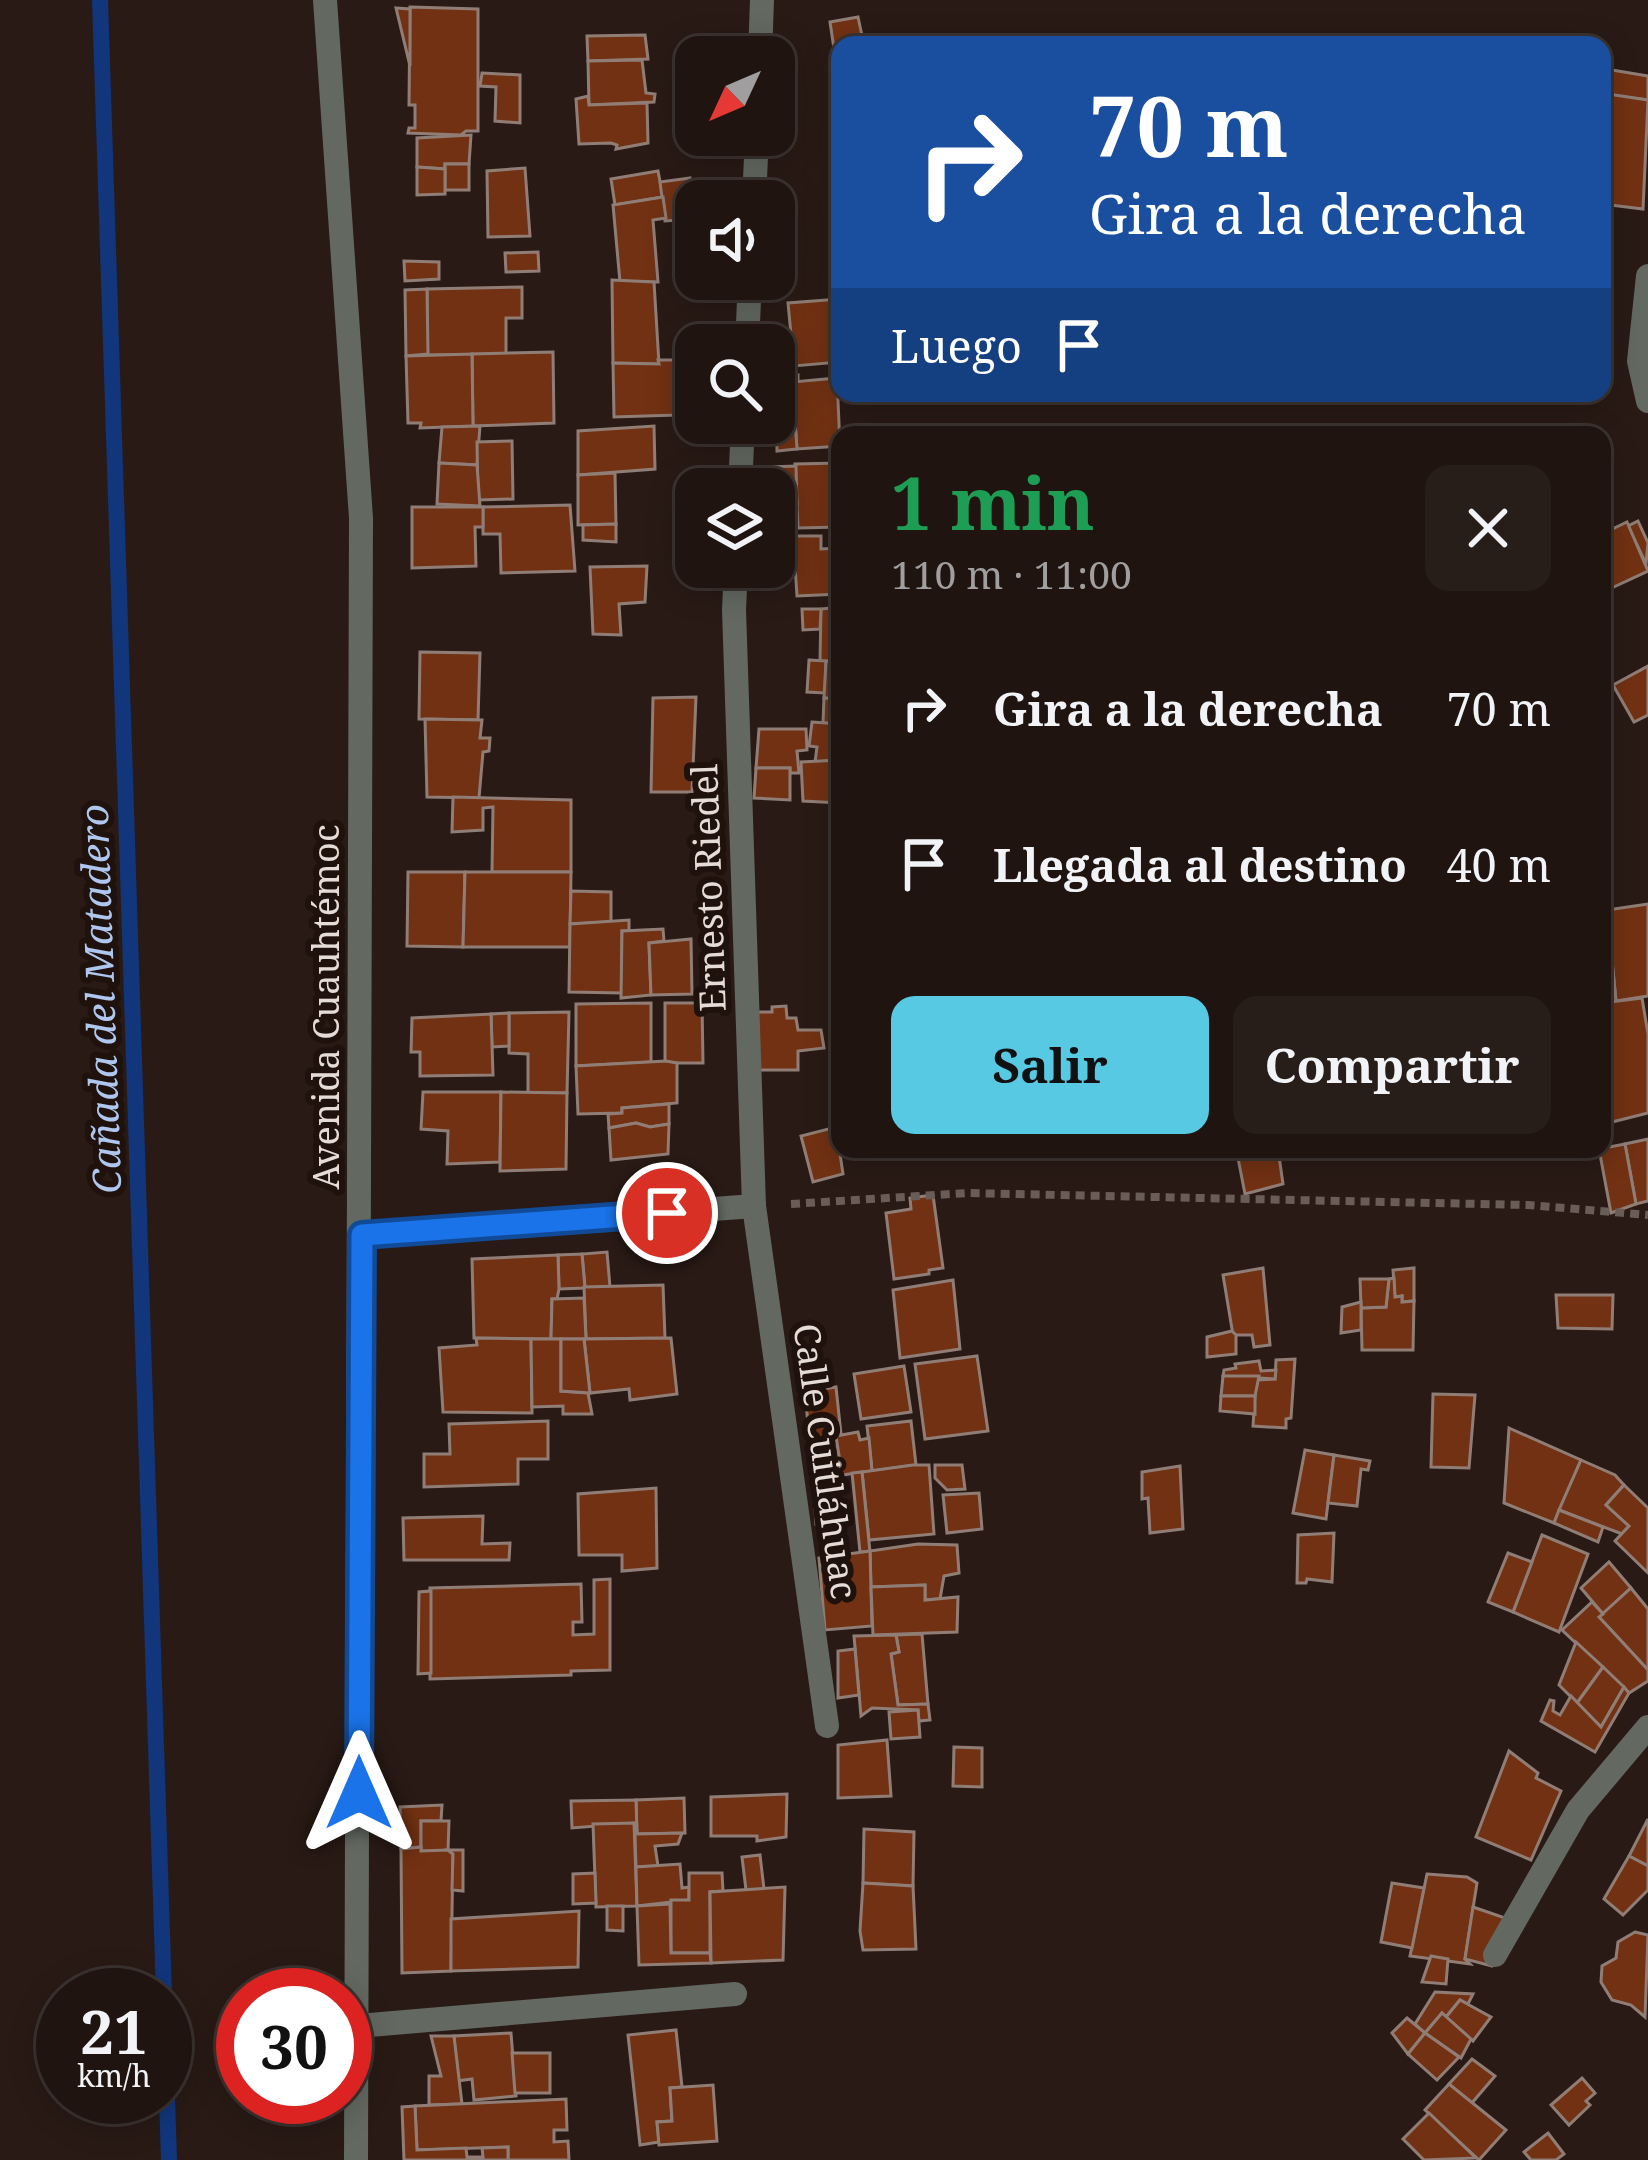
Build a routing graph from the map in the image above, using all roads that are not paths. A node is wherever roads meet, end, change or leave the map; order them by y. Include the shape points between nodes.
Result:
1 (325, 0) edge
2 (762, 0) edge
3 (761, 36) edge
4 (1648, 276) edge
5 (1648, 400) edge
6 (735, 588) edge
7 (754, 1206) junction
8 (362, 1235) junction
9 (827, 1726) dead end
10 (1648, 1726) edge
11 (1495, 1955) dead end
12 (358, 1968) edge
13 (735, 1994) dead end
14 (372, 2025) edge
15 (357, 2124) edge
16 (356, 2160) edge

1 - 8 street, Avenida Cuauhtémoc via 361,518
2 - 3 street
4 - 5 street via 1640,361
6 - 7 street, Ernesto Riedel
7 - 8 street
7 - 9 street, Calle Cuitláhuac
8 - 12 street, Avenida Cuauhtémoc
10 - 11 street via 1578,1810
13 - 14 street
15 - 16 street, Avenida Cuauhtémoc

